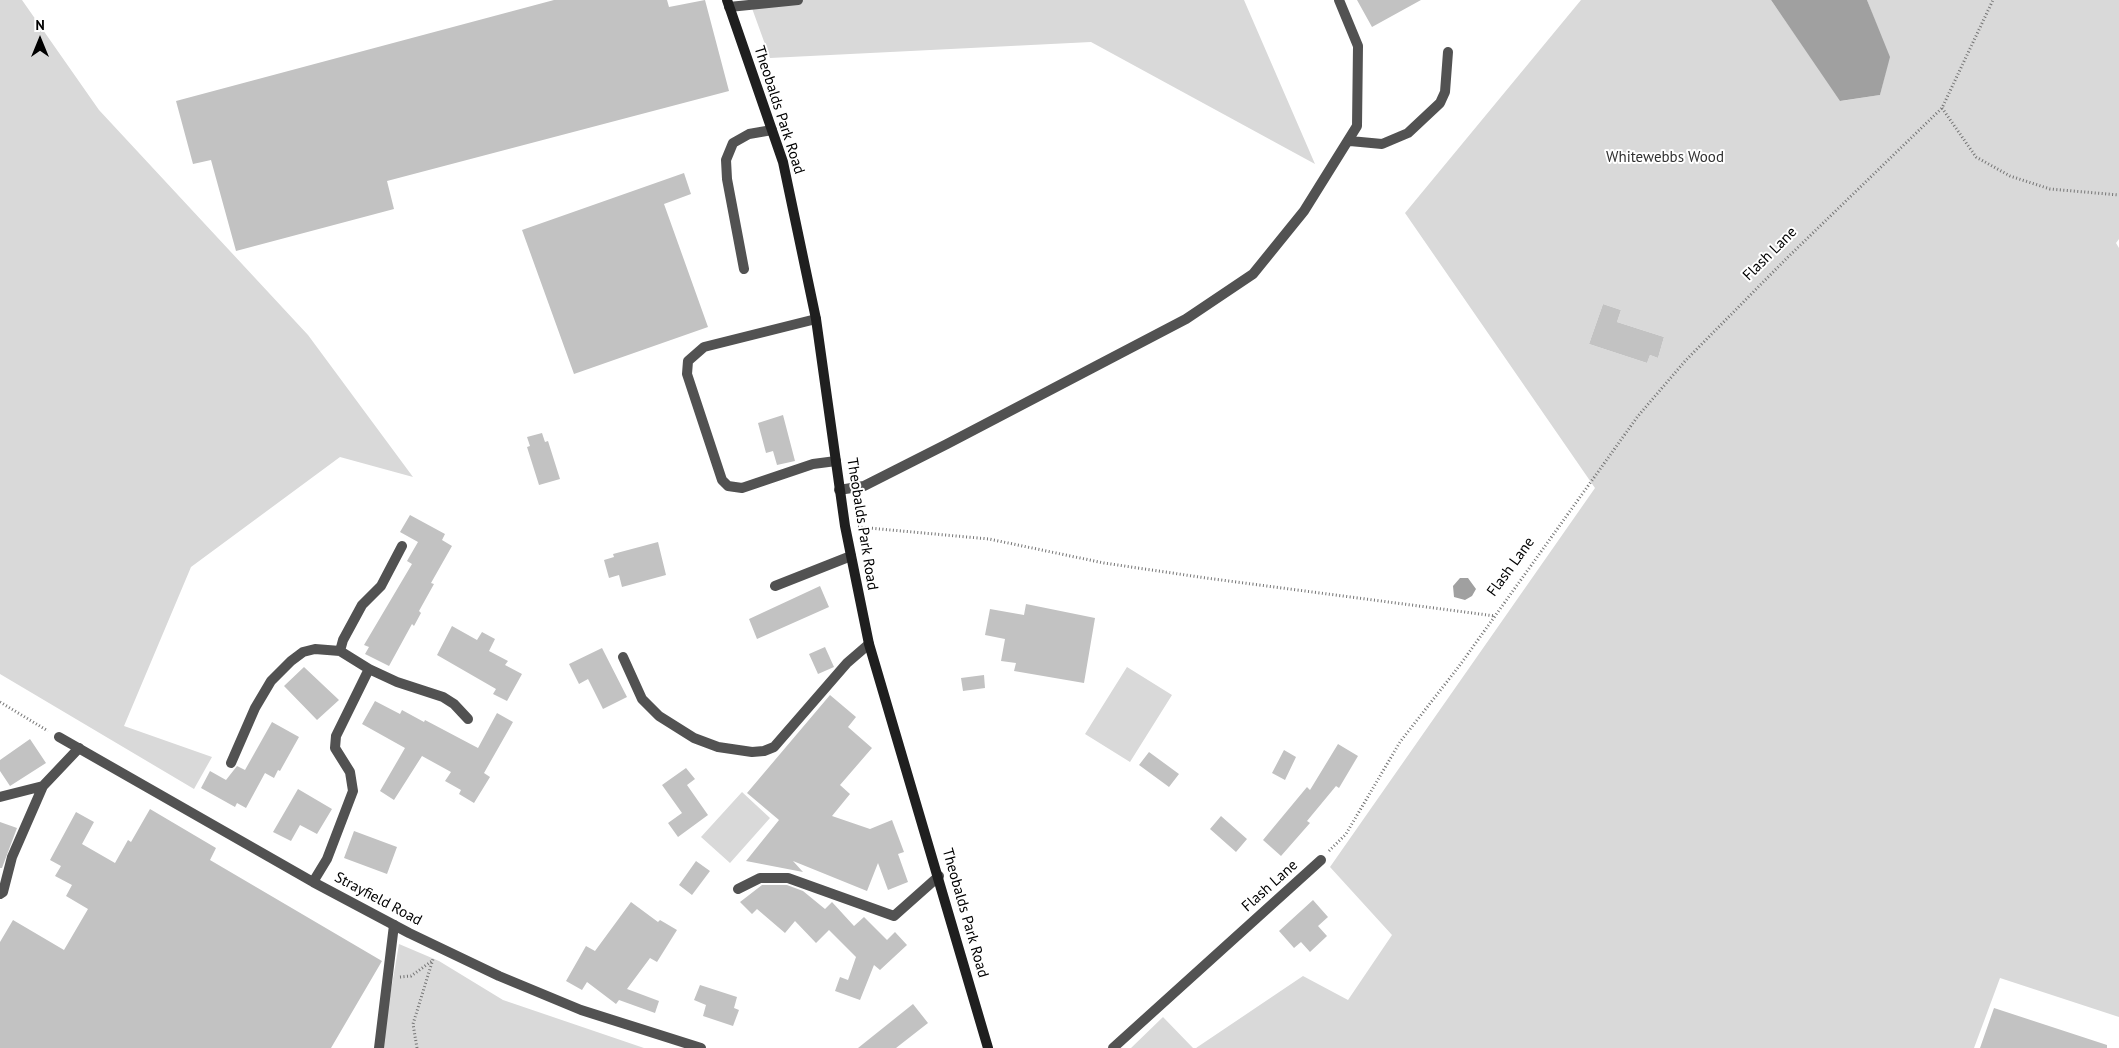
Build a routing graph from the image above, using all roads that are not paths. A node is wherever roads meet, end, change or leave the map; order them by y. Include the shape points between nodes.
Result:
1 (798, 0) edge
2 (1339, 0) edge
3 (728, 4) edge
4 (1448, 52) dead end
5 (772, 130) junction
6 (1350, 141) junction
7 (744, 269) dead end
8 (816, 319) junction
9 (836, 461) junction
10 (839, 490) junction
11 (402, 546) dead end
12 (850, 556) junction
13 (775, 586) dead end
14 (870, 644) junction
15 (340, 651) junction
16 (623, 658) dead end
17 (369, 669) junction
18 (468, 719) dead end
19 (60, 738) road end
20 (79, 748) junction
21 (231, 762) dead end
22 (43, 786) junction
23 (0, 797) edge
24 (1321, 860) road end
25 (939, 876) junction
26 (313, 882) junction
27 (738, 890) dead end
28 (0, 894) edge
29 (394, 925) junction
30 (379, 1048) edge
31 (701, 1048) edge
32 (988, 1048) edge
33 (1114, 1048) edge

1 - 3 street
2 - 6 street via 1358,46 1357,126
3 - 5 street, Theobalds Park Road
4 - 6 street via 1445,92 1440,103 1408,133 1382,144
5 - 7 street via 749,134 734,143 726,160
5 - 8 street, Theobalds Park Road via 783,162
6 - 10 street via 1304,211 1253,274 1186,319 1089,370 864,486
8 - 9 street, Theobalds Park Road
8 - 9 street via 704,347 688,361 687,374 722,480 728,486 742,488 813,464
9 - 10 street, Theobalds Park Road
10 - 12 street, Theobalds Park Road
11 - 15 street via 381,586 362,605
12 - 13 street
12 - 14 street, Theobalds Park Road
14 - 16 street via 847,662 774,747 752,752 702,741 659,716 642,698
14 - 25 street, Theobalds Park Road
15 - 17 street
15 - 21 street via 314,649 303,652 271,681
17 - 18 street via 443,697
17 - 26 street via 336,736 336,748 350,772 353,792 327,859
19 - 20 street, Strayfield Road
20 - 22 street
20 - 26 street, Strayfield Road
22 - 23 street
22 - 28 street via 12,857
24 - 33 street, Flash Lane
25 - 27 street via 894,916 788,878 760,878
25 - 32 street, Theobalds Park Road
26 - 29 street, Strayfield Road
29 - 30 street
29 - 31 street, Strayfield Road via 499,976 581,1010

